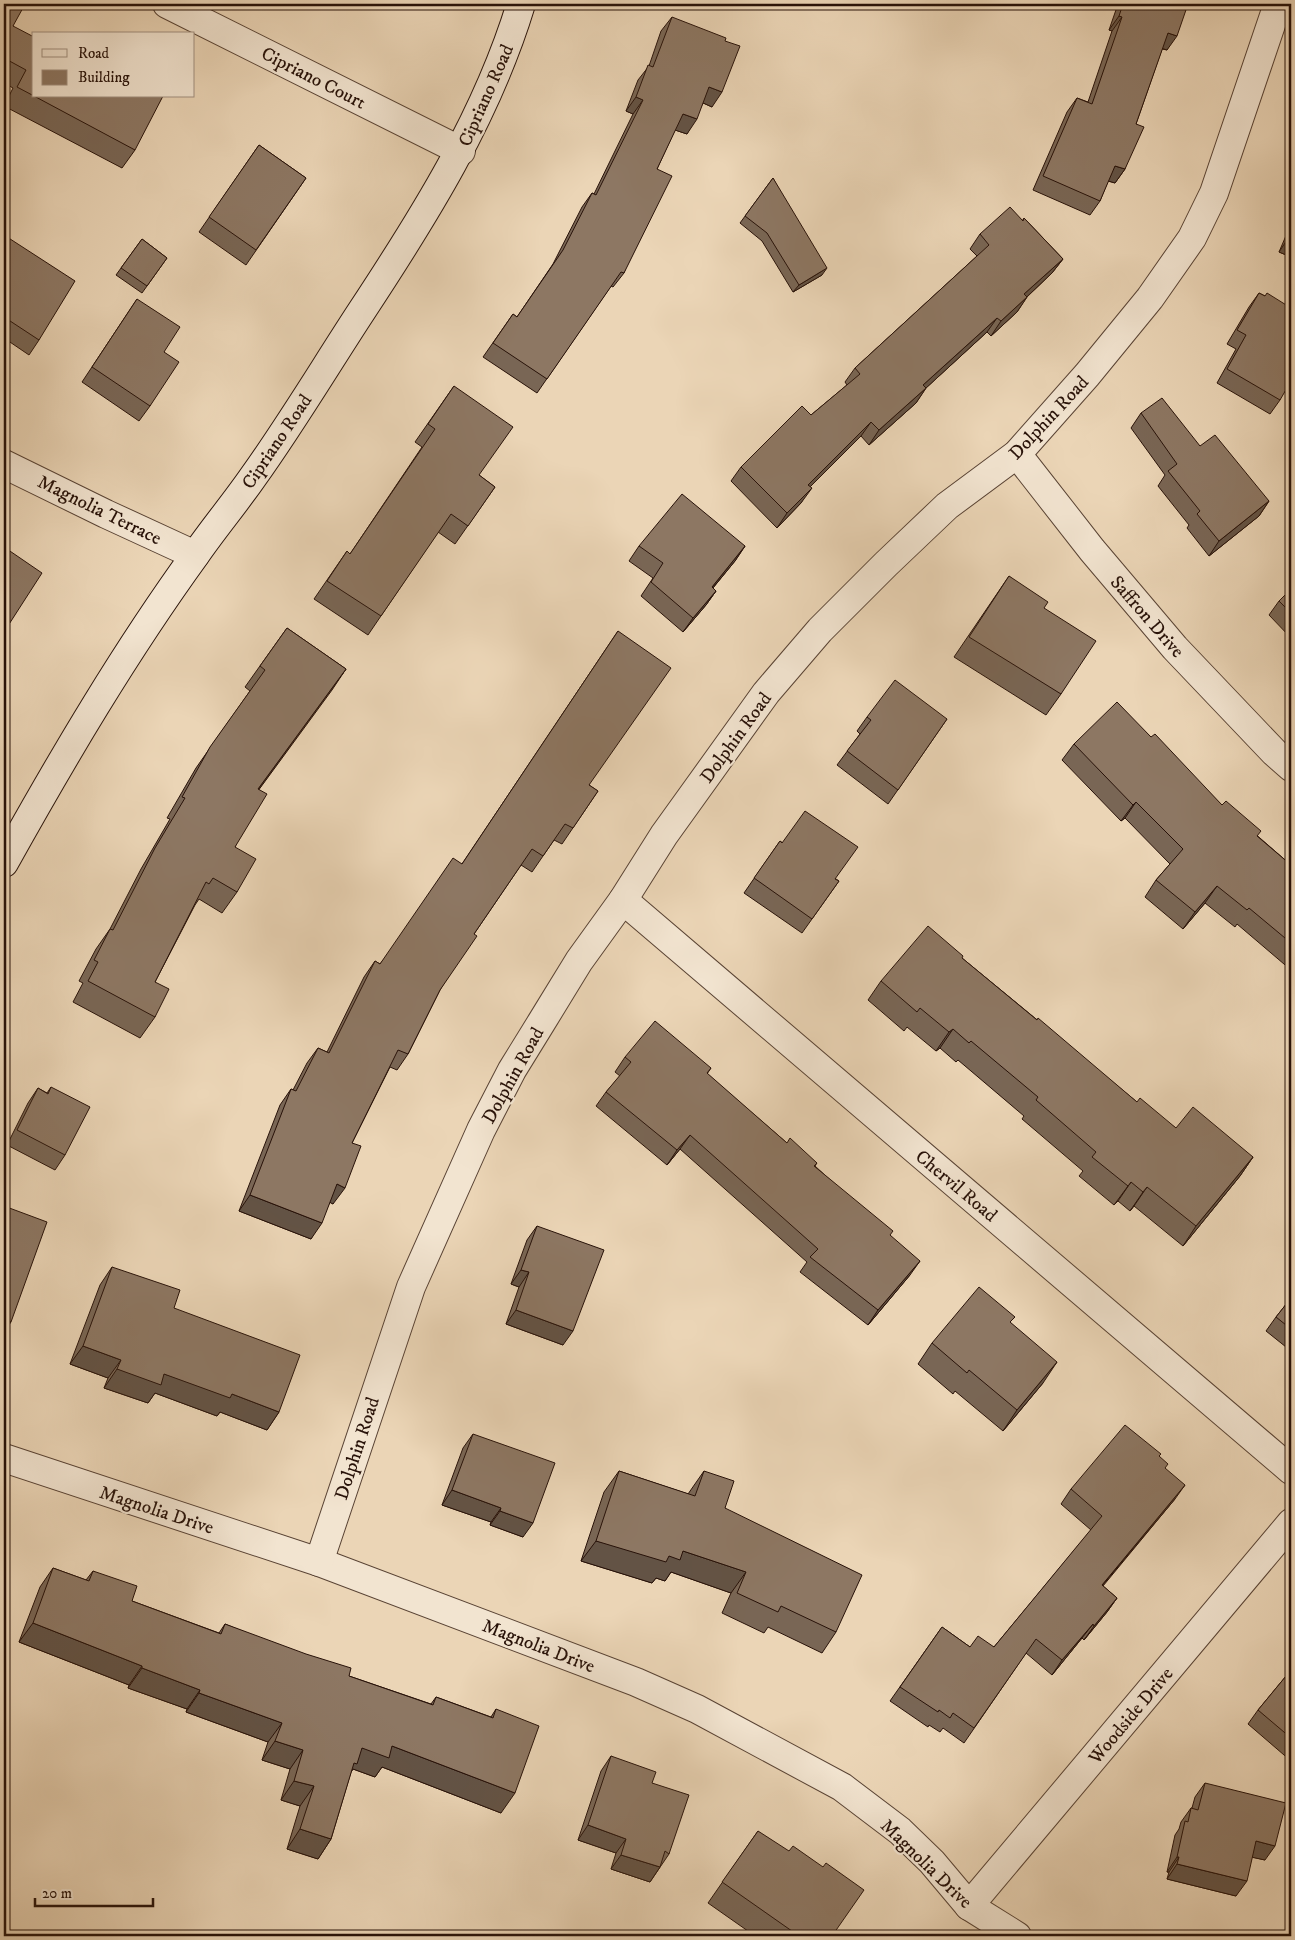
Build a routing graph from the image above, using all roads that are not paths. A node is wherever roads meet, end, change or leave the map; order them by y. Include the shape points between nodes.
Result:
1 (167, 4) edge
2 (521, 4) edge
3 (1278, 4) edge
4 (461, 151) junction
5 (1017, 454) junction
6 (4, 464) edge
7 (195, 555) junction
8 (1291, 767) edge
9 (4, 863) edge
10 (623, 900) junction
11 (4, 1458) edge
12 (1291, 1470) edge
13 (1291, 1524) edge
14 (319, 1562) junction
15 (969, 1906) junction
16 (1017, 1936) edge

1 - 4 street, Cipriano Court
2 - 4 street, Cipriano Road via 491,85
3 - 5 street, Dolphin Road via 1230,150 1192,238 1137,313
4 - 7 street, Cipriano Road via 392,266 259,469
5 - 8 street, Saffron Drive via 1175,648
5 - 10 street, Dolphin Road via 947,506 820,630 760,700 664,835
6 - 7 street, Magnolia Terrace
7 - 9 street, Cipriano Road via 121,663 53,774
10 - 12 street, Chervil Road
10 - 14 street, Dolphin Road via 579,961 512,1070 481,1130 411,1287
11 - 14 street, Magnolia Drive
13 - 15 street, Woodside Drive
14 - 15 street, Magnolia Drive via 636,1682 698,1709 842,1787 900,1831 932,1862
15 - 16 street, Magnolia Drive

